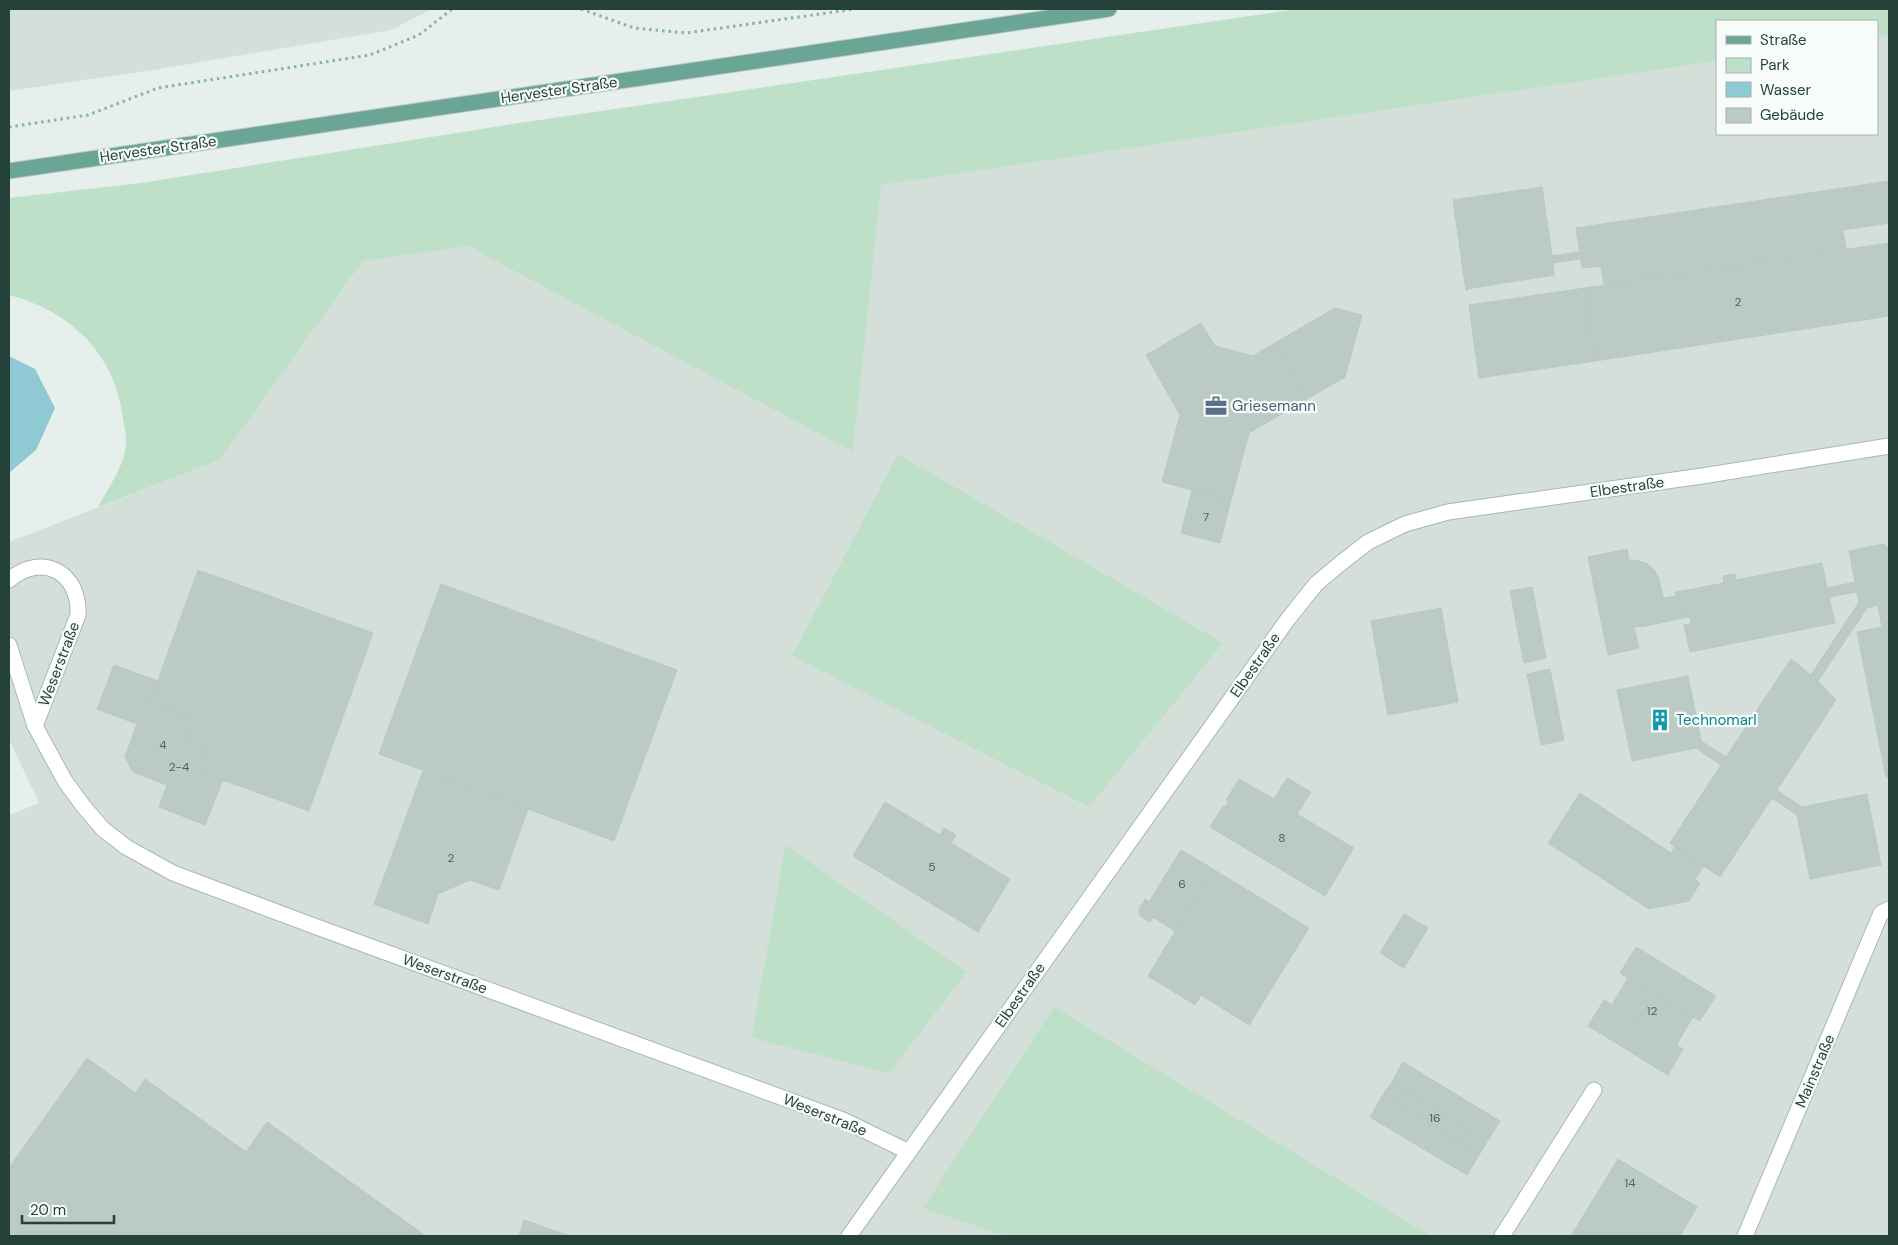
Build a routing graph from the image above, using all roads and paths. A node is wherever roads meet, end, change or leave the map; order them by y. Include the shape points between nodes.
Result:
1 (452, 9) edge
2 (580, 9) edge
3 (855, 9) edge
4 (1109, 9) edge
5 (9, 127) edge
6 (9, 171) edge
7 (1889, 446) edge
8 (9, 580) edge
9 (9, 645) edge
10 (35, 726) junction
11 (1889, 909) edge
12 (1594, 1090) dead end
13 (909, 1152) junction
14 (849, 1236) edge
15 (1502, 1236) edge
16 (1744, 1236) edge

1 - 5 path via 419,35 370,55 158,88 88,114
2 - 3 path via 634,28 686,32
4 - 6 main road, Hervester Straße
7 - 13 street, Elbestraße via 1448,512 1405,524 1368,542 1316,584 1288,619
8 - 10 street, Weserstraße via 29,568 55,570 70,583 78,602 78,615
9 - 10 street, Weserstraße
10 - 13 street, Weserstraße via 65,781 103,828 126,847 173,873 843,1120
11 - 16 street, Mainstraße via 1882,913
12 - 15 street
13 - 14 street, Elbestraße

